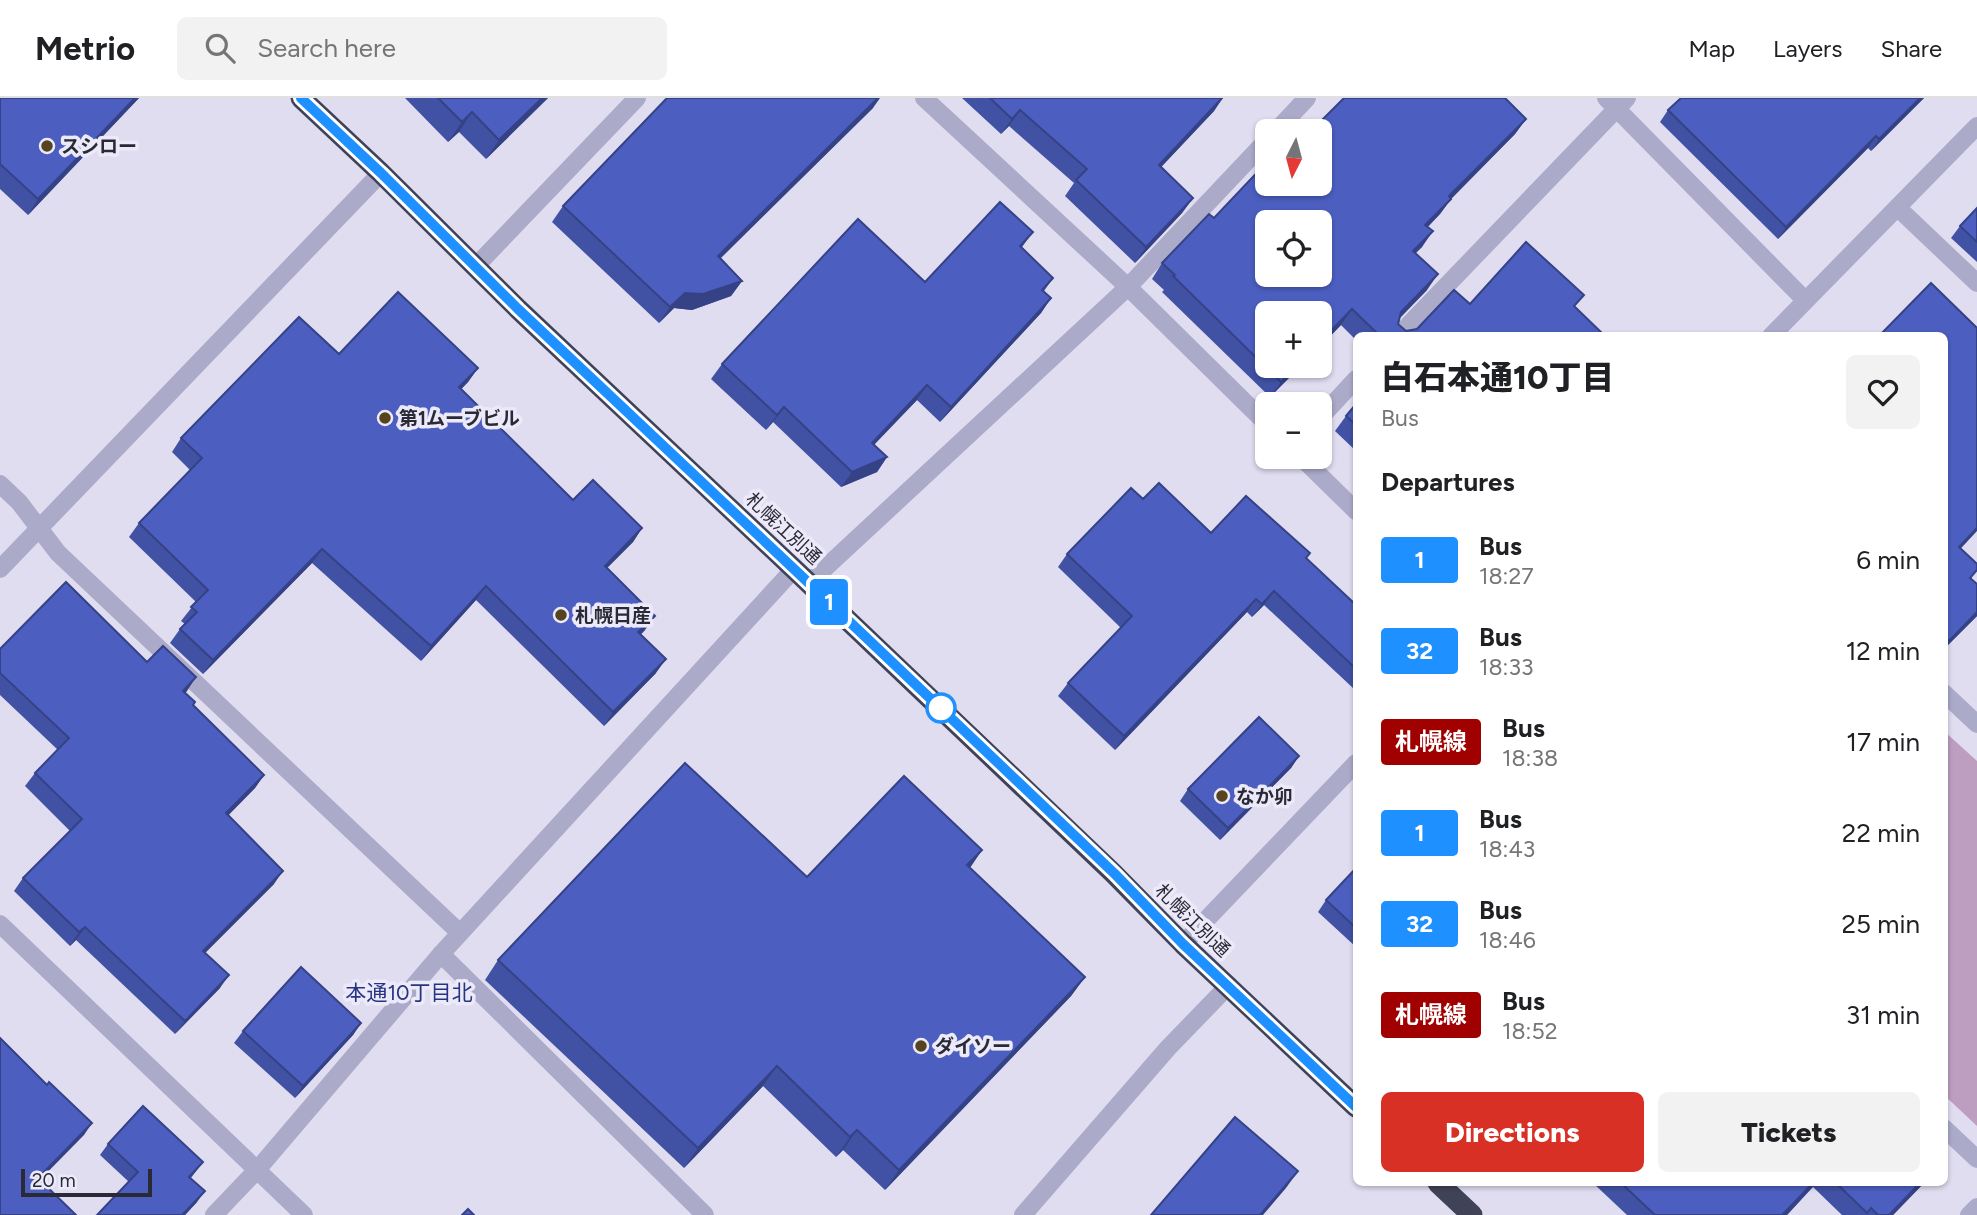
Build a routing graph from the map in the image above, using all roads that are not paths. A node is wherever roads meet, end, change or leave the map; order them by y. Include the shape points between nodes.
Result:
1 (301, 98) edge
2 (637, 98) edge
3 (924, 98) edge
4 (1307, 98) edge
5 (1617, 102) edge
6 (1287, 119) edge
7 (1977, 125) edge
8 (1255, 153) edge
9 (381, 173) junction
10 (1898, 208) junction
11 (475, 267) junction
12 (1977, 283) edge
13 (1128, 287) junction
14 (1805, 300) junction
15 (1402, 332) edge
16 (1775, 332) edge
17 (1353, 382) edge
18 (1332, 405) edge
19 (1255, 412) edge
20 (1313, 469) edge
21 (0, 484) edge
22 (1353, 508) edge
23 (38, 527) junction
24 (0, 569) edge
25 (802, 576) junction
26 (1948, 697) edge
27 (1977, 724) edge
28 (1353, 766) edge
29 (0, 924) edge
30 (460, 933) junction
31 (1183, 944) junction
32 (441, 954) junction
33 (1228, 985) junction
34 (1353, 1104) edge
35 (1948, 1132) edge
36 (1977, 1159) edge
37 (257, 1170) junction
38 (1441, 1186) edge
39 (1977, 1207) edge
40 (214, 1215) edge
41 (304, 1215) edge
42 (705, 1215) edge
43 (1023, 1215) edge
44 (1472, 1215) edge
45 (1969, 1215) edge

1 - 9 highway, 札幌江別通
2 - 11 street
3 - 13 street
4 - 6 street
5 - 14 street
5 - 15 street
7 - 10 street
8 - 13 street
9 - 11 highway, 札幌江別通
9 - 23 street
10 - 12 street
10 - 14 street
11 - 25 highway, 札幌江別通
13 - 19 street
13 - 25 street
14 - 16 street
17 - 18 street
20 - 22 street
21 - 23 street
23 - 24 street
23 - 30 street via 58,553
25 - 30 street
25 - 31 highway, 札幌江別通
26 - 27 street
28 - 31 street
29 - 37 street
30 - 32 street
31 - 33 highway, 札幌江別通
32 - 37 street
32 - 42 street
33 - 34 highway, 札幌江別通
33 - 43 street
35 - 36 street
37 - 40 street
37 - 41 street
38 - 44 highway
39 - 45 street

